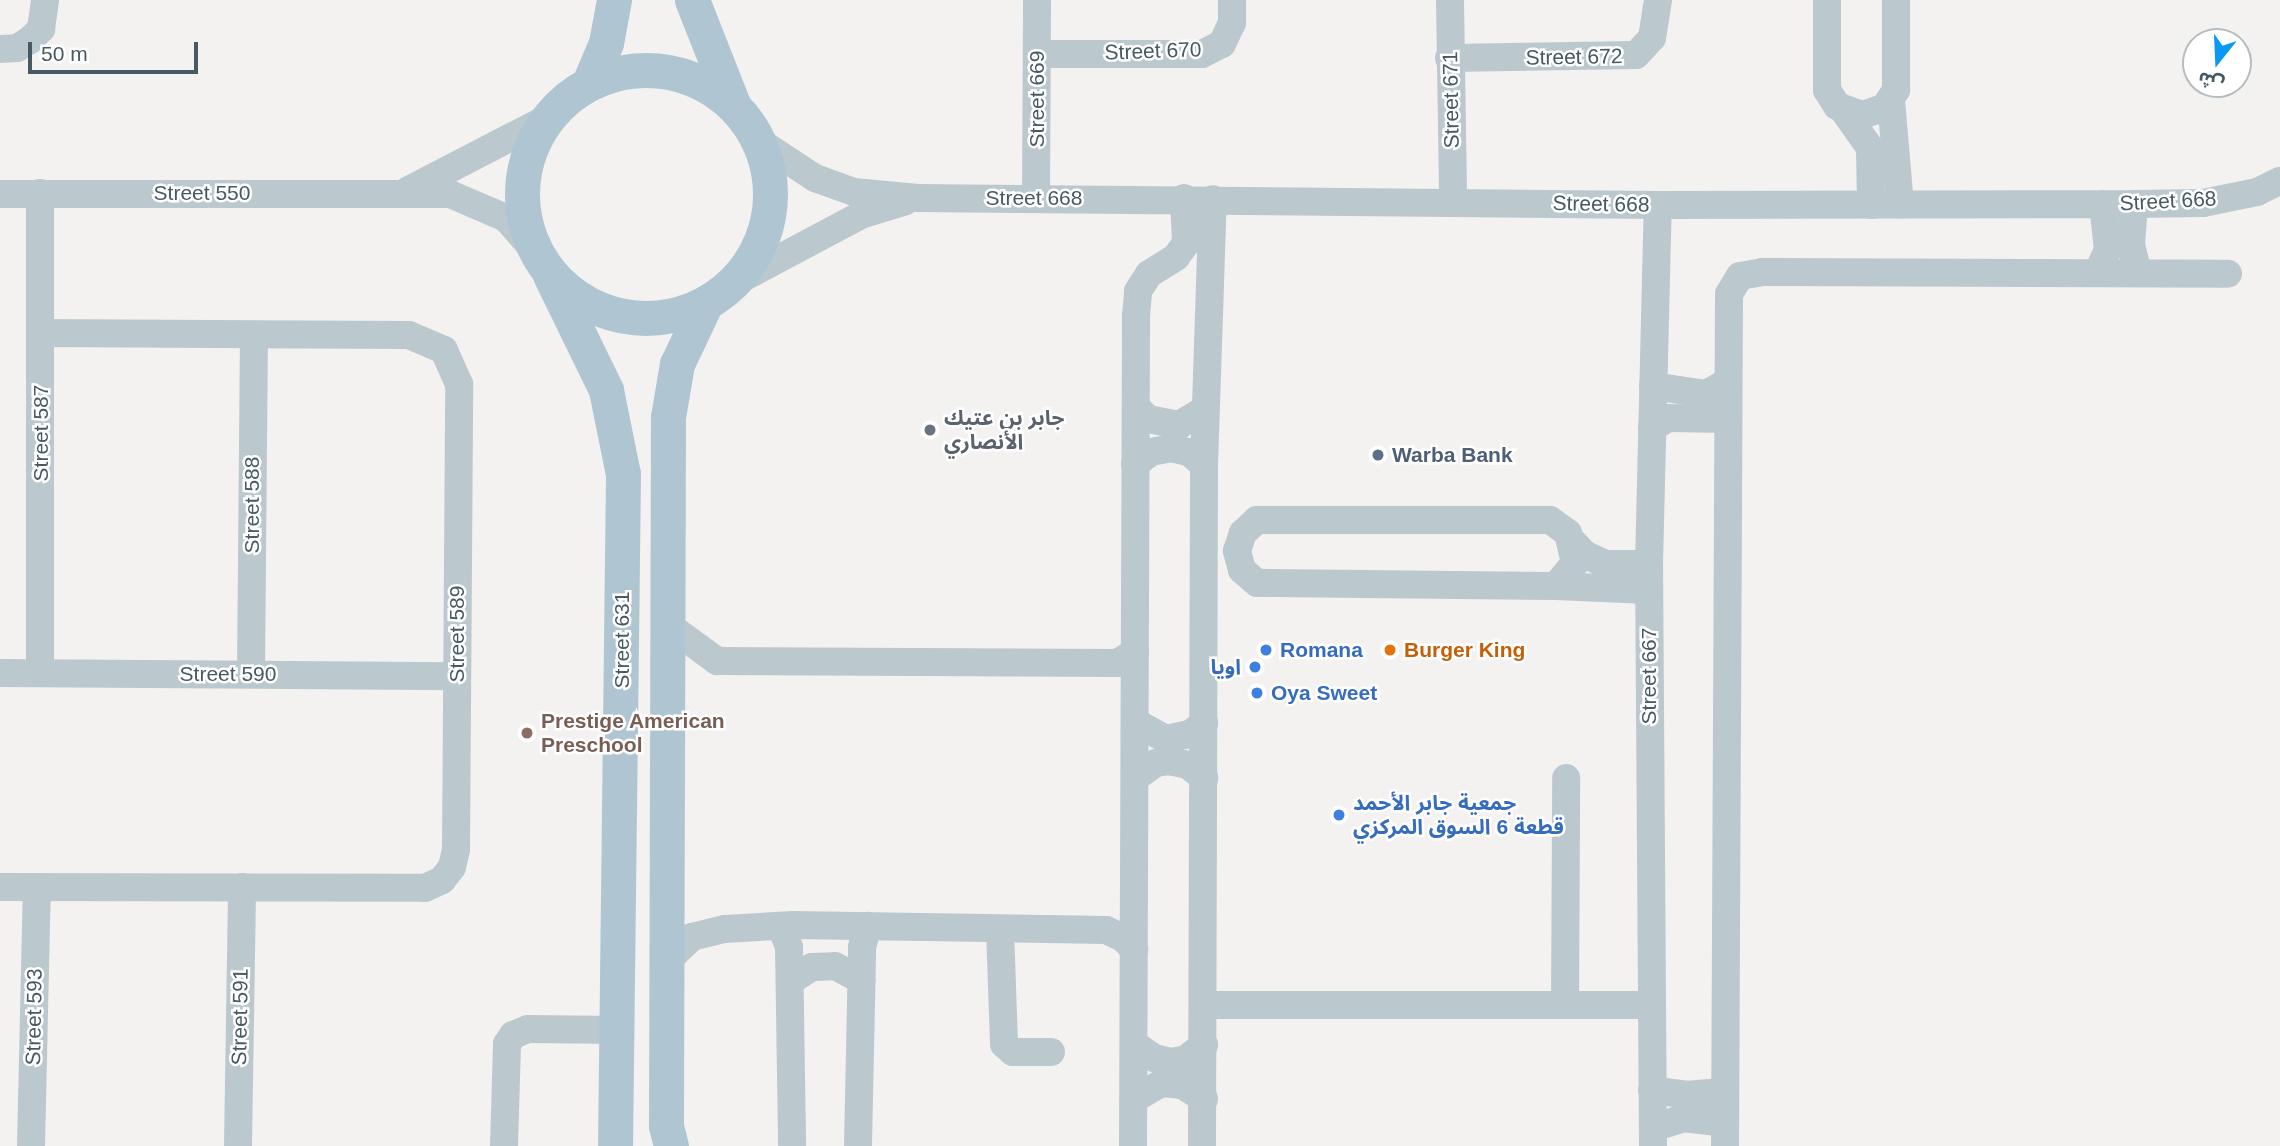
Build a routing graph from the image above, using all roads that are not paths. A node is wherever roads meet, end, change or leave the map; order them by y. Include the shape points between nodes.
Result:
1 (45, 0) edge
2 (614, 0) edge
3 (692, 0) edge
4 (1037, 0) edge
5 (1232, 0) edge
6 (1450, 0) edge
7 (1658, 0) edge
8 (1827, 0) edge
9 (1896, 0) edge
10 (0, 49) edge
11 (1037, 54) junction
12 (1449, 58) junction
13 (589, 83) junction
14 (1891, 100) junction
15 (733, 104) junction
16 (1844, 111) junction
17 (544, 120) junction
18 (760, 142) junction
19 (2280, 181) edge
20 (403, 192) junction
21 (40, 193) junction
22 (0, 194) edge
23 (1036, 197) junction
24 (918, 198) junction
25 (1184, 198) junction
26 (1213, 198) junction
27 (1453, 201) junction
28 (2103, 204) junction
29 (2134, 204) junction
30 (1658, 205) junction
31 (1871, 205) junction
32 (1900, 205) junction
33 (542, 262) junction
34 (1162, 265) junction
35 (2098, 272) junction
36 (2138, 272) junction
37 (2228, 274) dead end
38 (735, 282) junction
39 (1210, 285) junction
40 (705, 304) junction
41 (41, 333) junction
42 (254, 336) junction
43 (1727, 382) junction
44 (1653, 387) junction
45 (1136, 407) junction
46 (1206, 409) junction
47 (1726, 419) junction
48 (1652, 428) junction
49 (1136, 464) junction
50 (1204, 465) junction
51 (1204, 503) junction
52 (1257, 520) junction
53 (1573, 542) junction
54 (1649, 577) junction
55 (1257, 583) junction
56 (1556, 586) junction
57 (1204, 594) junction
58 (668, 625) junction
59 (1135, 652) junction
60 (0, 673) edge
61 (40, 673) junction
62 (251, 674) junction
63 (457, 676) junction
64 (1135, 722) junction
65 (1204, 723) junction
66 (1135, 778) junction
67 (1204, 778) junction
68 (1566, 778) dead end
69 (0, 887) edge
70 (242, 887) junction
71 (37, 888) junction
72 (781, 926) junction
73 (868, 926) junction
74 (1000, 929) junction
75 (1134, 949) junction
76 (667, 961) junction
77 (861, 980) junction
78 (790, 981) junction
79 (1203, 1005) junction
80 (1565, 1005) junction
81 (1651, 1005) junction
82 (619, 1030) junction
83 (1133, 1044) junction
84 (1204, 1045) junction
85 (1051, 1052) dead end
86 (1652, 1090) junction
87 (1724, 1092) junction
88 (1134, 1098) junction
89 (1204, 1099) junction
90 (1725, 1135) edge
91 (1653, 1137) edge
92 (31, 1146) edge
93 (238, 1146) edge
94 (504, 1146) edge
95 (615, 1146) edge
96 (671, 1146) edge
97 (792, 1146) edge
98 (858, 1146) edge
99 (1133, 1146) edge
100 (1202, 1146) edge

1 - 10 street via 36,34 17,48
2 - 13 main road via 606,43
3 - 15 main road
4 - 11 street, Street 669
5 - 11 street, Street 670 via 1232,23 1222,44 1202,54
6 - 12 street, Street 671
7 - 12 street, Street 672 via 1653,38 1636,55
8 - 16 street via 1827,90
9 - 14 street via 1896,90
11 - 23 street, Street 669
12 - 27 street, Street 671
13 - 15 main road via 626,71 664,70 701,82
13 - 17 main road
14 - 16 street via 1873,113
14 - 32 street
15 - 18 main road
16 - 31 street via 1870,148
17 - 20 street, Street 550
17 - 33 main road via 524,163 521,207
18 - 24 street, Street 668 via 815,178 854,192
18 - 38 main road via 771,191 762,240
19 - 29 street, Street 668 via 2257,192 2203,203
20 - 21 street, Street 550
20 - 33 street, Street 550 via 450,194 482,204 506,218
21 - 22 street, Street 550
21 - 41 street, Street 587
23 - 24 street, Street 668
23 - 25 street, Street 668
24 - 38 street, Street 668 via 861,215
25 - 26 street, Street 668
25 - 34 street via 1186,243 1176,257
26 - 27 street, Street 668
26 - 39 street
27 - 30 street, Street 668
28 - 29 street, Street 668
28 - 32 street, Street 668
28 - 35 street via 2108,250
29 - 36 street via 2132,245
30 - 31 street, Street 668
30 - 44 street, Street 667
31 - 32 street, Street 668
33 - 40 main road via 582,302 622,317 664,318
33 - 82 main road, Street 631 via 606,390 623,474
34 - 39 street via 1180,266
34 - 45 street via 1138,290
35 - 36 street
35 - 43 street via 1762,272 1740,276 1729,294
36 - 37 street
38 - 40 main road
39 - 46 street
40 - 58 main road via 687,337 671,385
41 - 42 street, Street 589
41 - 61 street, Street 587
42 - 62 street, Street 588
42 - 63 street, Street 589 via 409,335 444,350 454,365 459,384
43 - 44 street via 1706,394
43 - 47 street
44 - 48 street, Street 667
45 - 46 street via 1148,419 1180,425
45 - 49 street
46 - 50 street
47 - 48 street via 1668,418
47 - 87 street
48 - 54 street, Street 667
49 - 50 street via 1151,452 1171,448 1189,452
49 - 59 street
50 - 51 street
51 - 52 street via 1230,517
51 - 57 street
52 - 53 street via 1550,520
52 - 55 street via 1243,533 1237,551 1242,570
53 - 54 street via 1605,564
53 - 56 street via 1575,562
54 - 56 street
54 - 81 street, Street 667
55 - 56 street
55 - 57 street via 1223,583
57 - 65 street
58 - 59 street via 717,661 1117,663
58 - 76 main road
59 - 64 street
60 - 61 street, Street 590
61 - 62 street, Street 590
62 - 63 street, Street 590
63 - 70 street, Street 589 via 456,849 452,867 442,880 414,888
64 - 65 street via 1166,739 1191,734
64 - 66 street
65 - 67 street
66 - 67 street via 1168,761 1188,765
66 - 75 street
67 - 79 street
68 - 80 street
69 - 71 street, Street 589
70 - 71 street, Street 589
70 - 93 street, Street 591
71 - 92 street, Street 593
72 - 73 street
72 - 76 street via 726,929 692,937
72 - 78 street via 789,947
73 - 74 street
73 - 77 street
74 - 75 street via 1106,930
74 - 85 street via 1004,1044 1013,1052
75 - 83 street
76 - 96 main road via 666,1125
77 - 78 street via 835,966 812,967
77 - 98 street
78 - 97 street
79 - 80 street
79 - 84 street
80 - 81 street
81 - 86 street, Street 667
82 - 94 street via 528,1029 513,1035 507,1044
82 - 95 main road, Street 631
83 - 84 street via 1154,1058 1171,1062 1186,1059
83 - 88 street
84 - 89 street
86 - 87 street via 1686,1095
86 - 91 street, Street 667
87 - 90 street
88 - 89 street via 1162,1083 1182,1085
88 - 99 street
89 - 100 street
90 - 91 street via 1683,1118

